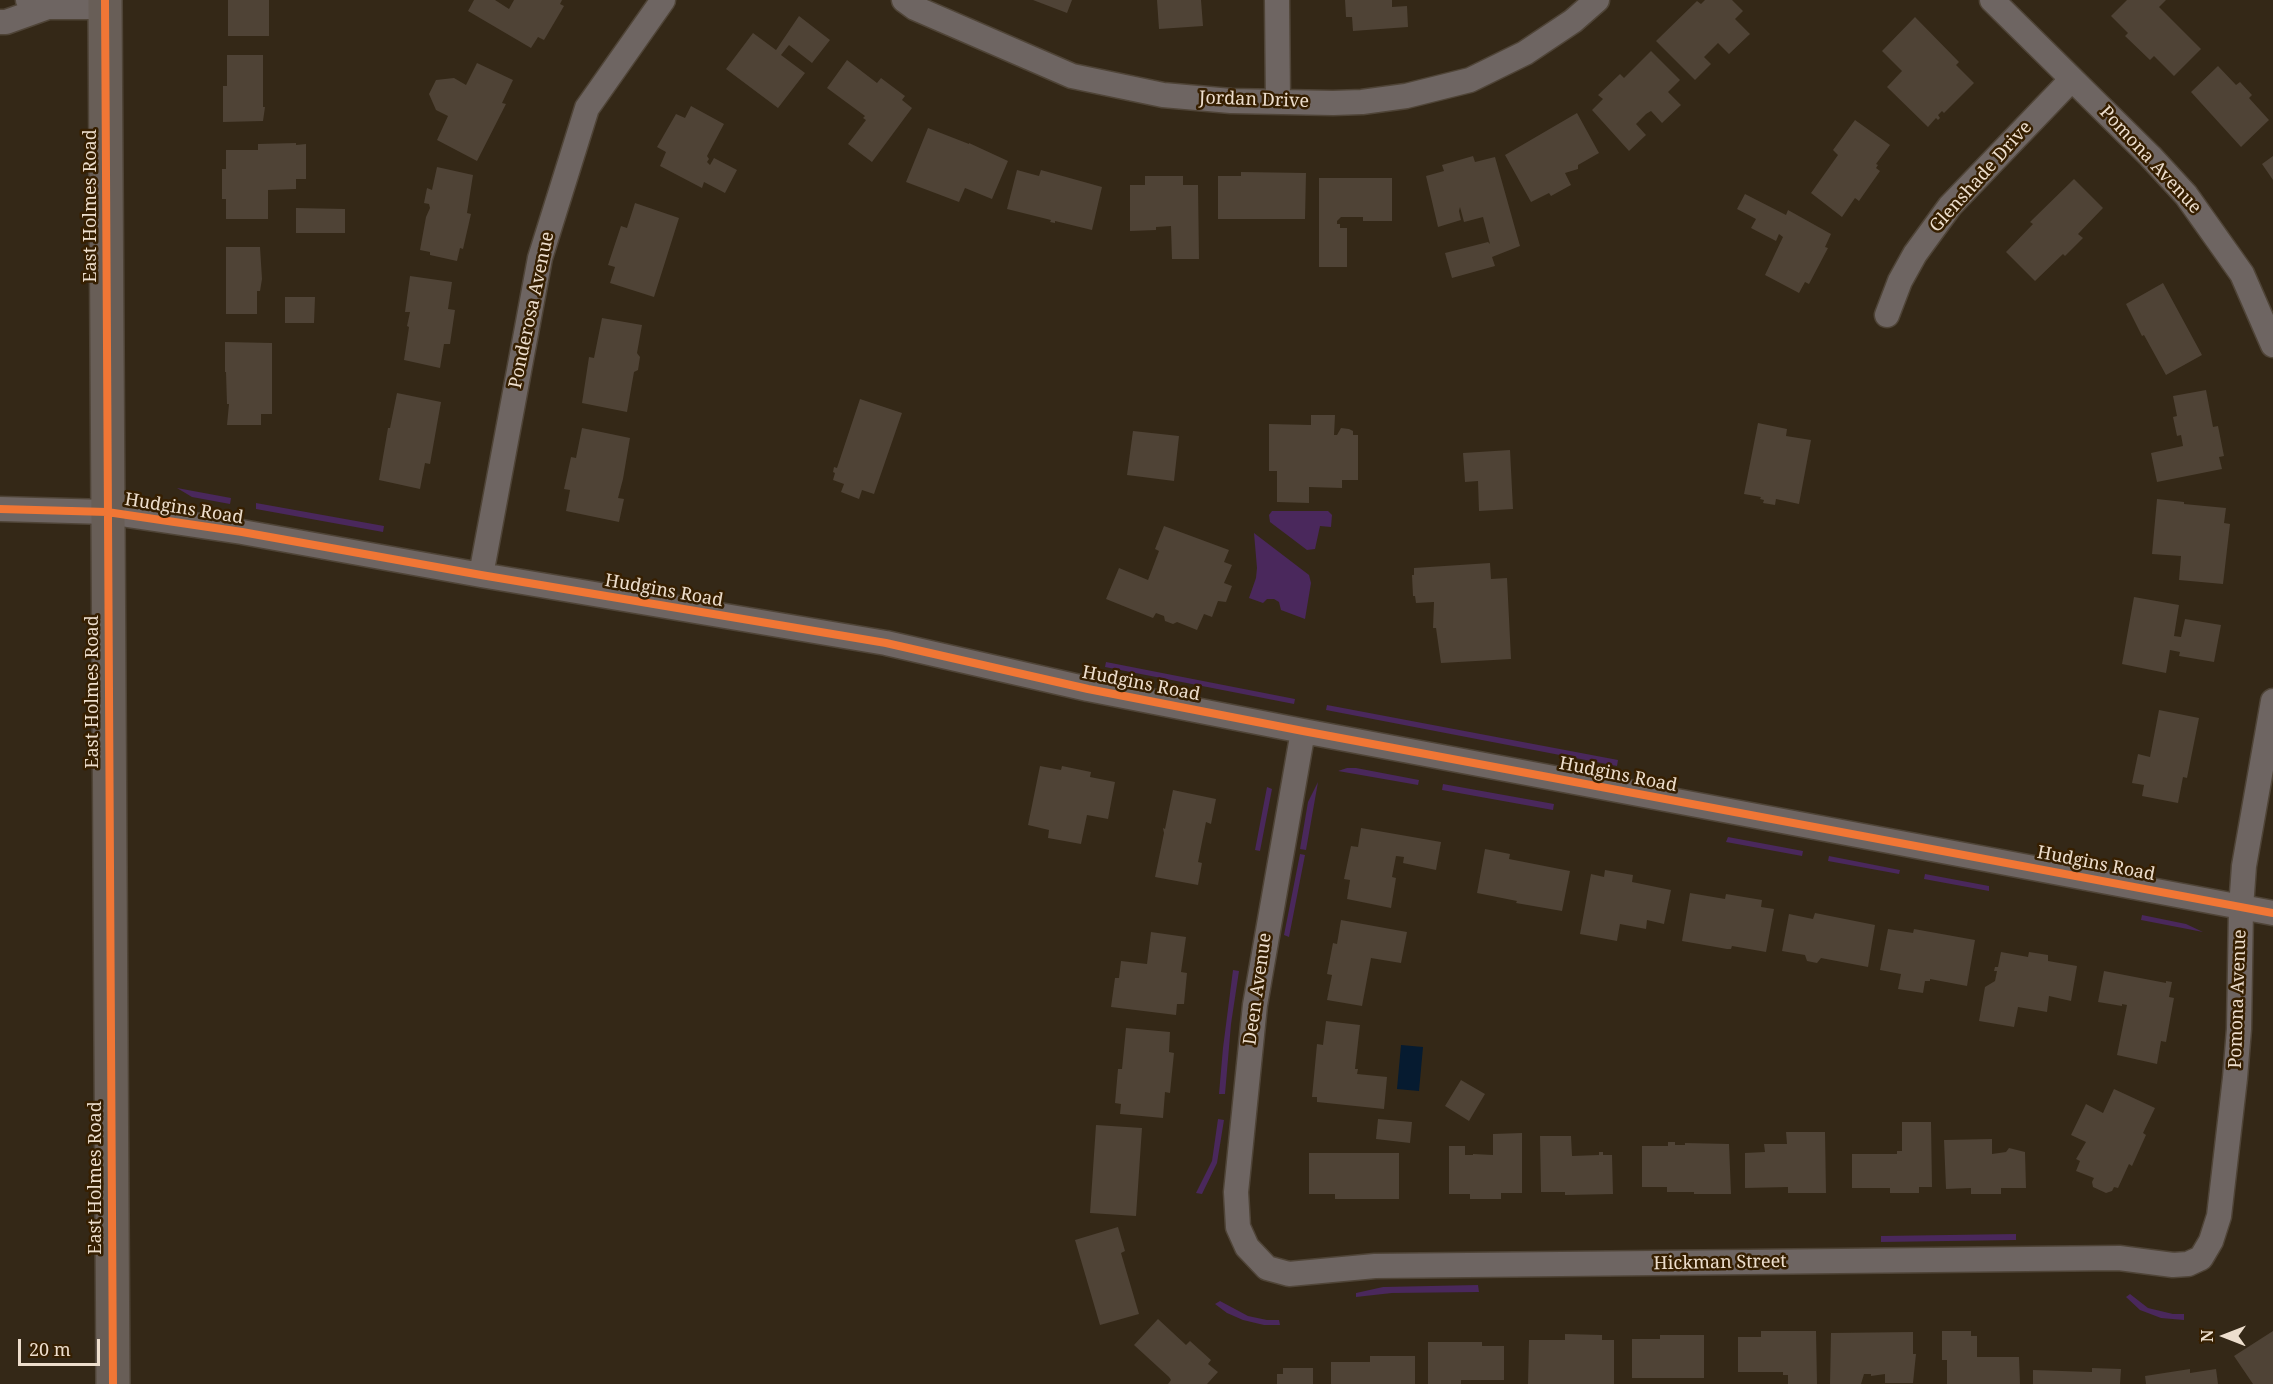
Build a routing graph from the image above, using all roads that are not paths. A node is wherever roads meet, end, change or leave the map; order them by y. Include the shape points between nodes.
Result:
1 (663, 0) edge
2 (904, 0) edge
3 (1277, 0) edge
4 (1597, 0) edge
5 (1992, 0) edge
6 (38, 3) edge
7 (105, 3) edge
8 (0, 22) edge
9 (2072, 79) junction
10 (1278, 101) junction
11 (1887, 315) dead end
12 (2273, 345) edge
13 (0, 509) edge
14 (107, 512) junction
15 (480, 575) junction
16 (2273, 701) edge
17 (1303, 731) junction
18 (2241, 908) junction
19 (2273, 913) edge
20 (1247, 1247) joint
21 (2201, 1258) joint
22 (112, 1384) edge

1 - 15 street, Ponderosa Avenue via 587,108 540,258
2 - 10 street, Jordan Drive via 1072,76 1163,95
3 - 10 street
4 - 10 street, Jordan Drive via 1525,53 1470,80 1380,100
5 - 9 street, Pomona Avenue
6 - 7 street
6 - 8 street
7 - 14 main road, East Holmes Road
9 - 11 street, Glenshade Drive via 1950,206 1915,254
9 - 12 street, Pomona Avenue via 2199,211 2242,274
13 - 14 street, Hudgins Road
14 - 15 street, Hudgins Road
14 - 22 main road, East Holmes Road
15 - 17 street, Hudgins Road via 886,643 1088,689
16 - 18 street, Pomona Avenue via 2244,866
17 - 18 street, Hudgins Road
17 - 20 street, Deen Avenue via 1248,1058 1236,1209 1238,1227
18 - 19 street, Hudgins Road
18 - 21 street, Pomona Avenue via 2235,1078 2219,1216
20 - 21 street, Hickman Street via 1268,1268 1289,1274 1375,1266 2119,1258 2173,1265

